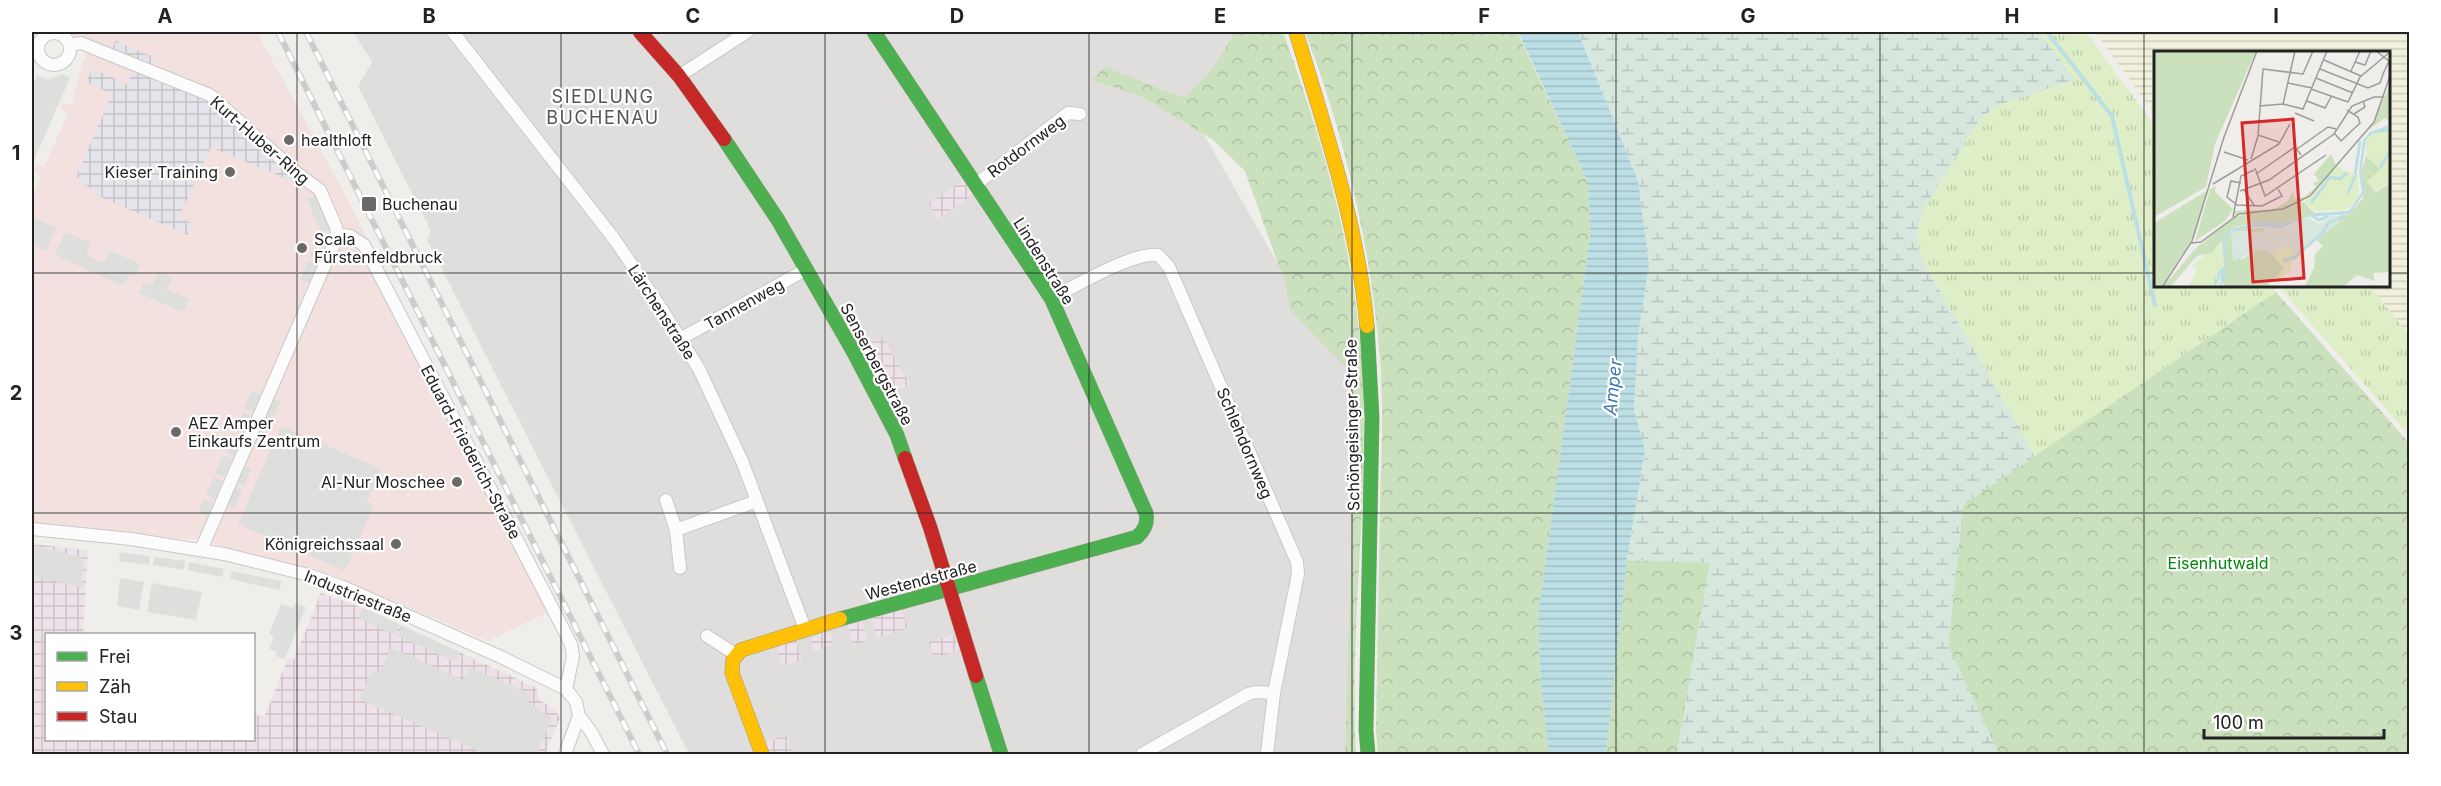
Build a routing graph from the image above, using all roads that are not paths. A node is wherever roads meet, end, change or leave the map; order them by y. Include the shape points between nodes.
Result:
1 (453, 32) edge
2 (640, 32) edge
3 (747, 32) edge
4 (874, 32) edge
5 (1296, 32) edge
6 (41, 34) edge
7 (69, 45) junction
8 (36, 63) edge
9 (679, 76) junction
10 (1080, 114) dead end
11 (975, 184) junction
12 (338, 234) junction
13 (807, 269) junction
14 (1051, 298) junction
15 (680, 339) junction
16 (666, 500) dead end
17 (757, 501) junction
18 (1146, 528) joint
19 (32, 529) edge
20 (676, 530) junction
21 (201, 550) junction
22 (680, 568) dead end
23 (950, 589) junction
24 (805, 629) junction
25 (706, 636) dead end
26 (735, 654) junction
27 (566, 689) junction
28 (1274, 693) junction
29 (579, 716) junction
30 (565, 754) edge
31 (603, 754) edge
32 (762, 754) edge
33 (1001, 754) edge
34 (1142, 754) edge
35 (1267, 754) edge
36 (1368, 754) edge

1 - 15 street, Lärchenstraße via 615,240
2 - 9 street, Senserbergstraße
3 - 9 street
4 - 11 street, Lindenstraße
5 - 36 street, Schöngeisinger Straße via 1338,173 1365,305 1372,417
6 - 7 street via 58,33
6 - 8 street
7 - 8 street via 69,56 63,63
7 - 12 street, Kurt-Huber-Ring via 81,43 210,95 320,190
9 - 13 street, Senserbergstraße
10 - 11 street, Rotdornweg via 1068,113
11 - 14 street, Lindenstraße
12 - 21 street
12 - 27 street, Eduard-Friederich-Straße via 364,245 571,644 573,656
13 - 15 street, Tannenweg
13 - 23 street, Senserbergstraße via 897,435
14 - 18 street, Lindenstraße via 1146,513
14 - 28 street, Schlehdornweg via 1143,255 1158,255 1169,267 1297,562 1298,578
15 - 17 street, Lärchenstraße via 720,412
16 - 20 street
17 - 20 street
17 - 24 street, Lärchenstraße
18 - 23 street, Westendstraße via 1137,537
19 - 21 street, Industriestraße
20 - 22 street
21 - 27 street, Industriestraße via 325,579
23 - 24 street, Westendstraße
23 - 33 street, Senserbergstraße
24 - 26 street, Westendstraße via 747,646
25 - 26 street
26 - 32 street via 731,664 733,677
27 - 29 street via 576,702
28 - 34 street via 1248,694
28 - 35 street, Schlehdornweg
29 - 30 street
29 - 31 street

